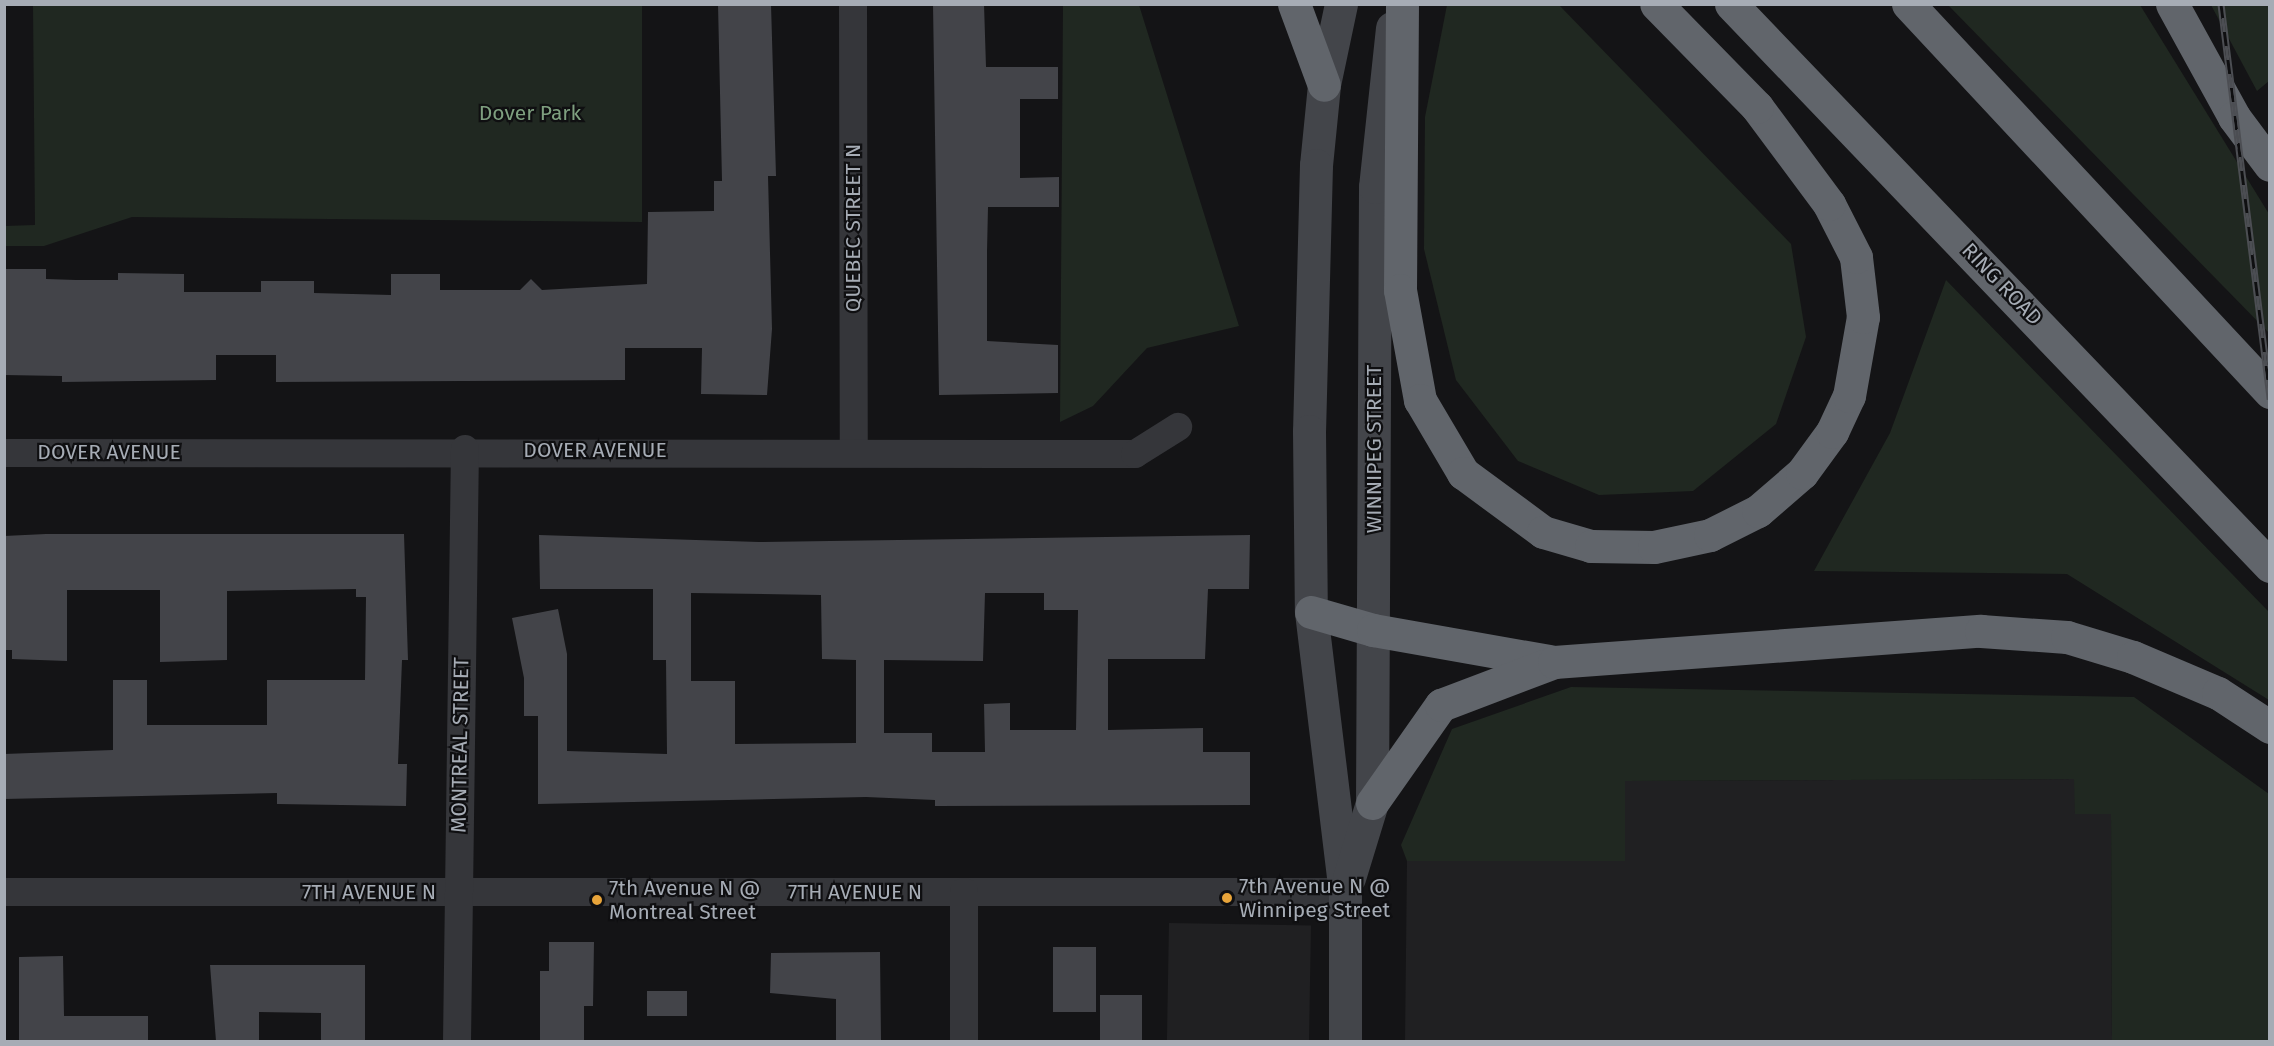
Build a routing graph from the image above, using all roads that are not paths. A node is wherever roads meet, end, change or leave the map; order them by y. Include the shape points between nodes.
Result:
1 (853, 4) edge
2 (1294, 4) edge
3 (1341, 4) edge
4 (1396, 4) edge
5 (1402, 4) edge
6 (1656, 4) edge
7 (1731, 4) edge
8 (1908, 4) edge
9 (2172, 4) edge
10 (1324, 85) junction
11 (2270, 165) edge
12 (2270, 392) edge
13 (1178, 427) dead end
14 (465, 449) junction
15 (854, 452) junction
16 (4, 453) edge
17 (2270, 566) edge
18 (1311, 612) junction
19 (1373, 630) junction
20 (1554, 662) junction
21 (2270, 727) edge
22 (1372, 803) junction
23 (4, 892) edge
24 (458, 892) junction
25 (964, 892) junction
26 (1345, 892) junction
27 (457, 1041) edge
28 (964, 1041) edge
29 (1345, 1041) edge

1 - 15 street, QUEBEC STREET N
2 - 10 highway
3 - 10 main road, WINNIPEG STREET
4 - 19 main road, WINNIPEG STREET via 1375,187
5 - 6 highway via 1400,291 1420,400 1463,473 1543,532 1591,546 1654,548 1710,535 1738,521 1802,473 1832,432 1849,396 1863,317 1856,257 1829,204 1757,107
7 - 17 highway, RING ROAD
8 - 12 highway
9 - 11 highway via 2234,117
10 - 18 main road, WINNIPEG STREET via 1309,267
13 - 15 street, DOVER AVENUE via 1136,454
14 - 15 street, DOVER AVENUE
14 - 16 street, DOVER AVENUE
14 - 24 street, MONTREAL STREET
18 - 19 highway
18 - 26 main road, WINNIPEG STREET
19 - 20 highway
19 - 22 main road, WINNIPEG STREET
20 - 21 highway via 1981,631 2067,638 2133,657 2218,693
20 - 22 highway via 1441,705
22 - 26 main road, WINNIPEG STREET
23 - 24 street, 7TH AVENUE N
24 - 25 street, 7TH AVENUE N
24 - 27 street, MONTREAL STREET
25 - 26 street, 7TH AVENUE N
25 - 28 street
26 - 29 main road, WINNIPEG STREET

